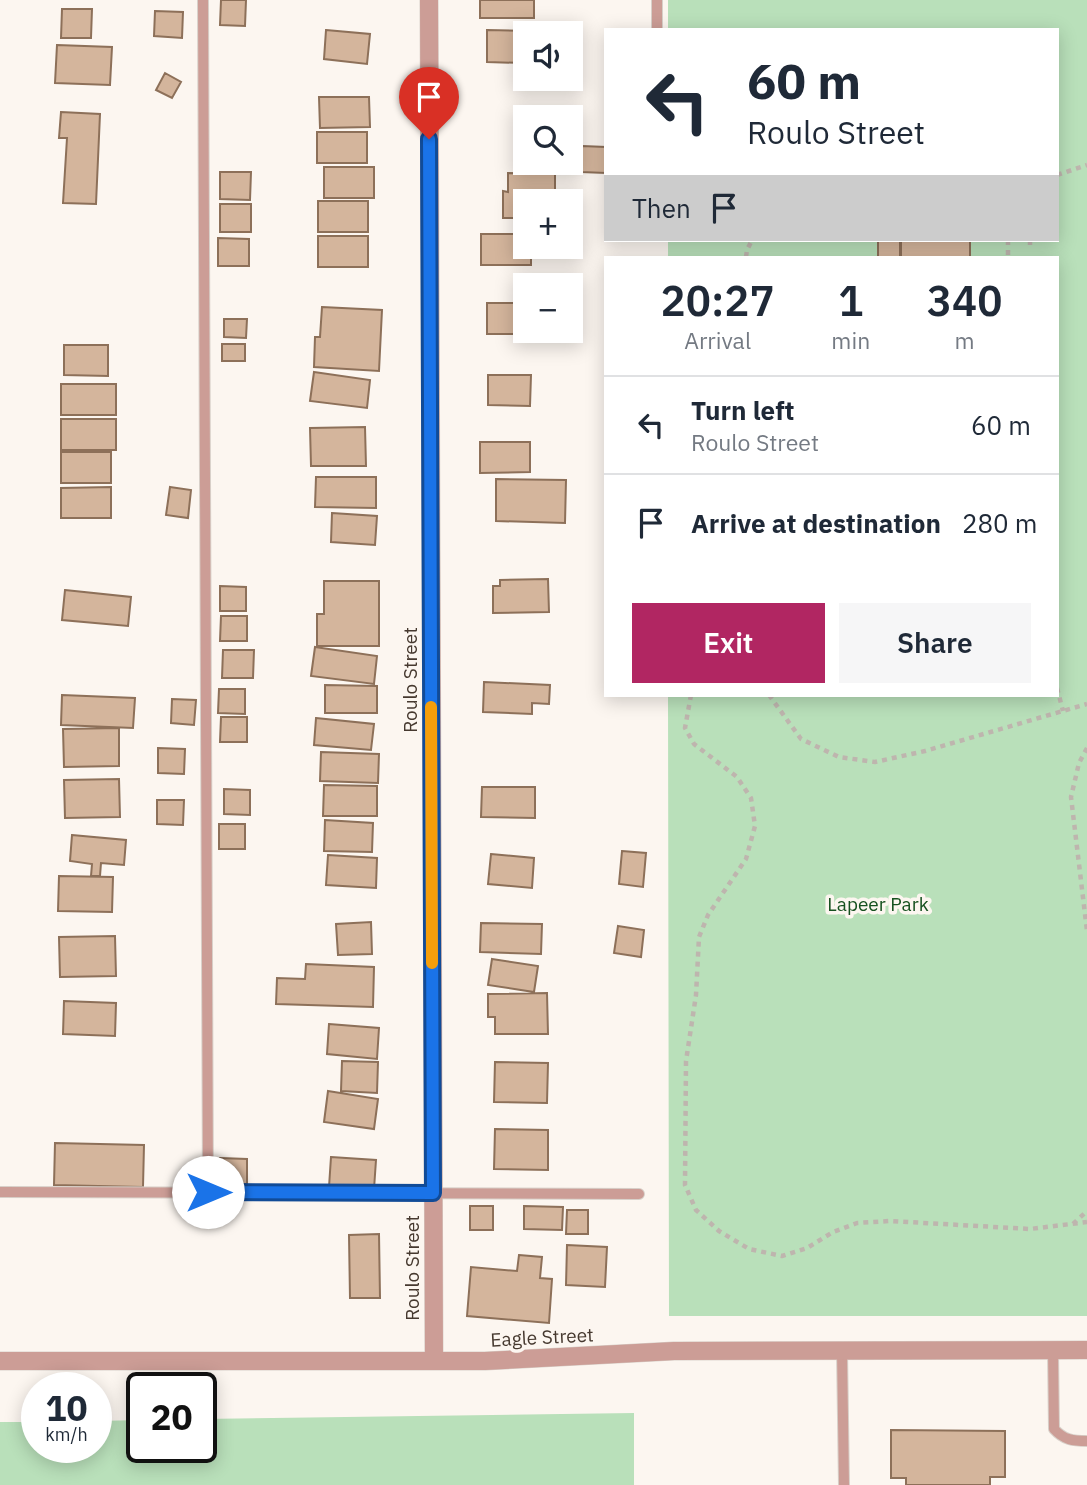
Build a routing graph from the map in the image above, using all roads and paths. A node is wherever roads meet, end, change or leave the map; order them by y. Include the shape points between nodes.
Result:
1 (203, 0) edge
2 (429, 0) edge
3 (657, 0) edge
4 (657, 28) edge
5 (1087, 165) edge
6 (1059, 174) edge
7 (1059, 696) edge
8 (691, 697) edge
9 (770, 697) edge
10 (1087, 704) edge
11 (1063, 711) junction
12 (1087, 748) edge
13 (1087, 931) edge
14 (0, 1192) edge
15 (208, 1192) junction
16 (433, 1193) junction
17 (639, 1194) dead end
18 (1087, 1210) edge
19 (1087, 1222) edge
20 (1072, 1225) junction
21 (842, 1350) junction
22 (1054, 1350) junction
23 (1087, 1350) edge
24 (0, 1361) edge
25 (434, 1361) junction
26 (1087, 1441) edge
27 (844, 1485) edge

1 - 15 lane
2 - 16 street, Roulo Street
3 - 4 lane
5 - 6 path
7 - 11 path
8 - 20 path via 685,728 694,744 737,777 751,798 755,826 746,859 708,915 699,937 686,1061 685,1185 696,1210 749,1249 782,1256 857,1223 1030,1229
9 - 11 path via 801,739 839,757 875,762
10 - 11 path
12 - 13 path via 1071,797
14 - 15 lane
15 - 16 lane
16 - 17 lane
16 - 25 street, Roulo Street
18 - 20 path
19 - 20 path
21 - 22 street, Eagle Street
21 - 25 street, Eagle Street via 674,1351
21 - 27 lane
22 - 23 street, Eagle Street
22 - 26 lane via 1054,1429 1062,1438
24 - 25 street, Eagle Street

